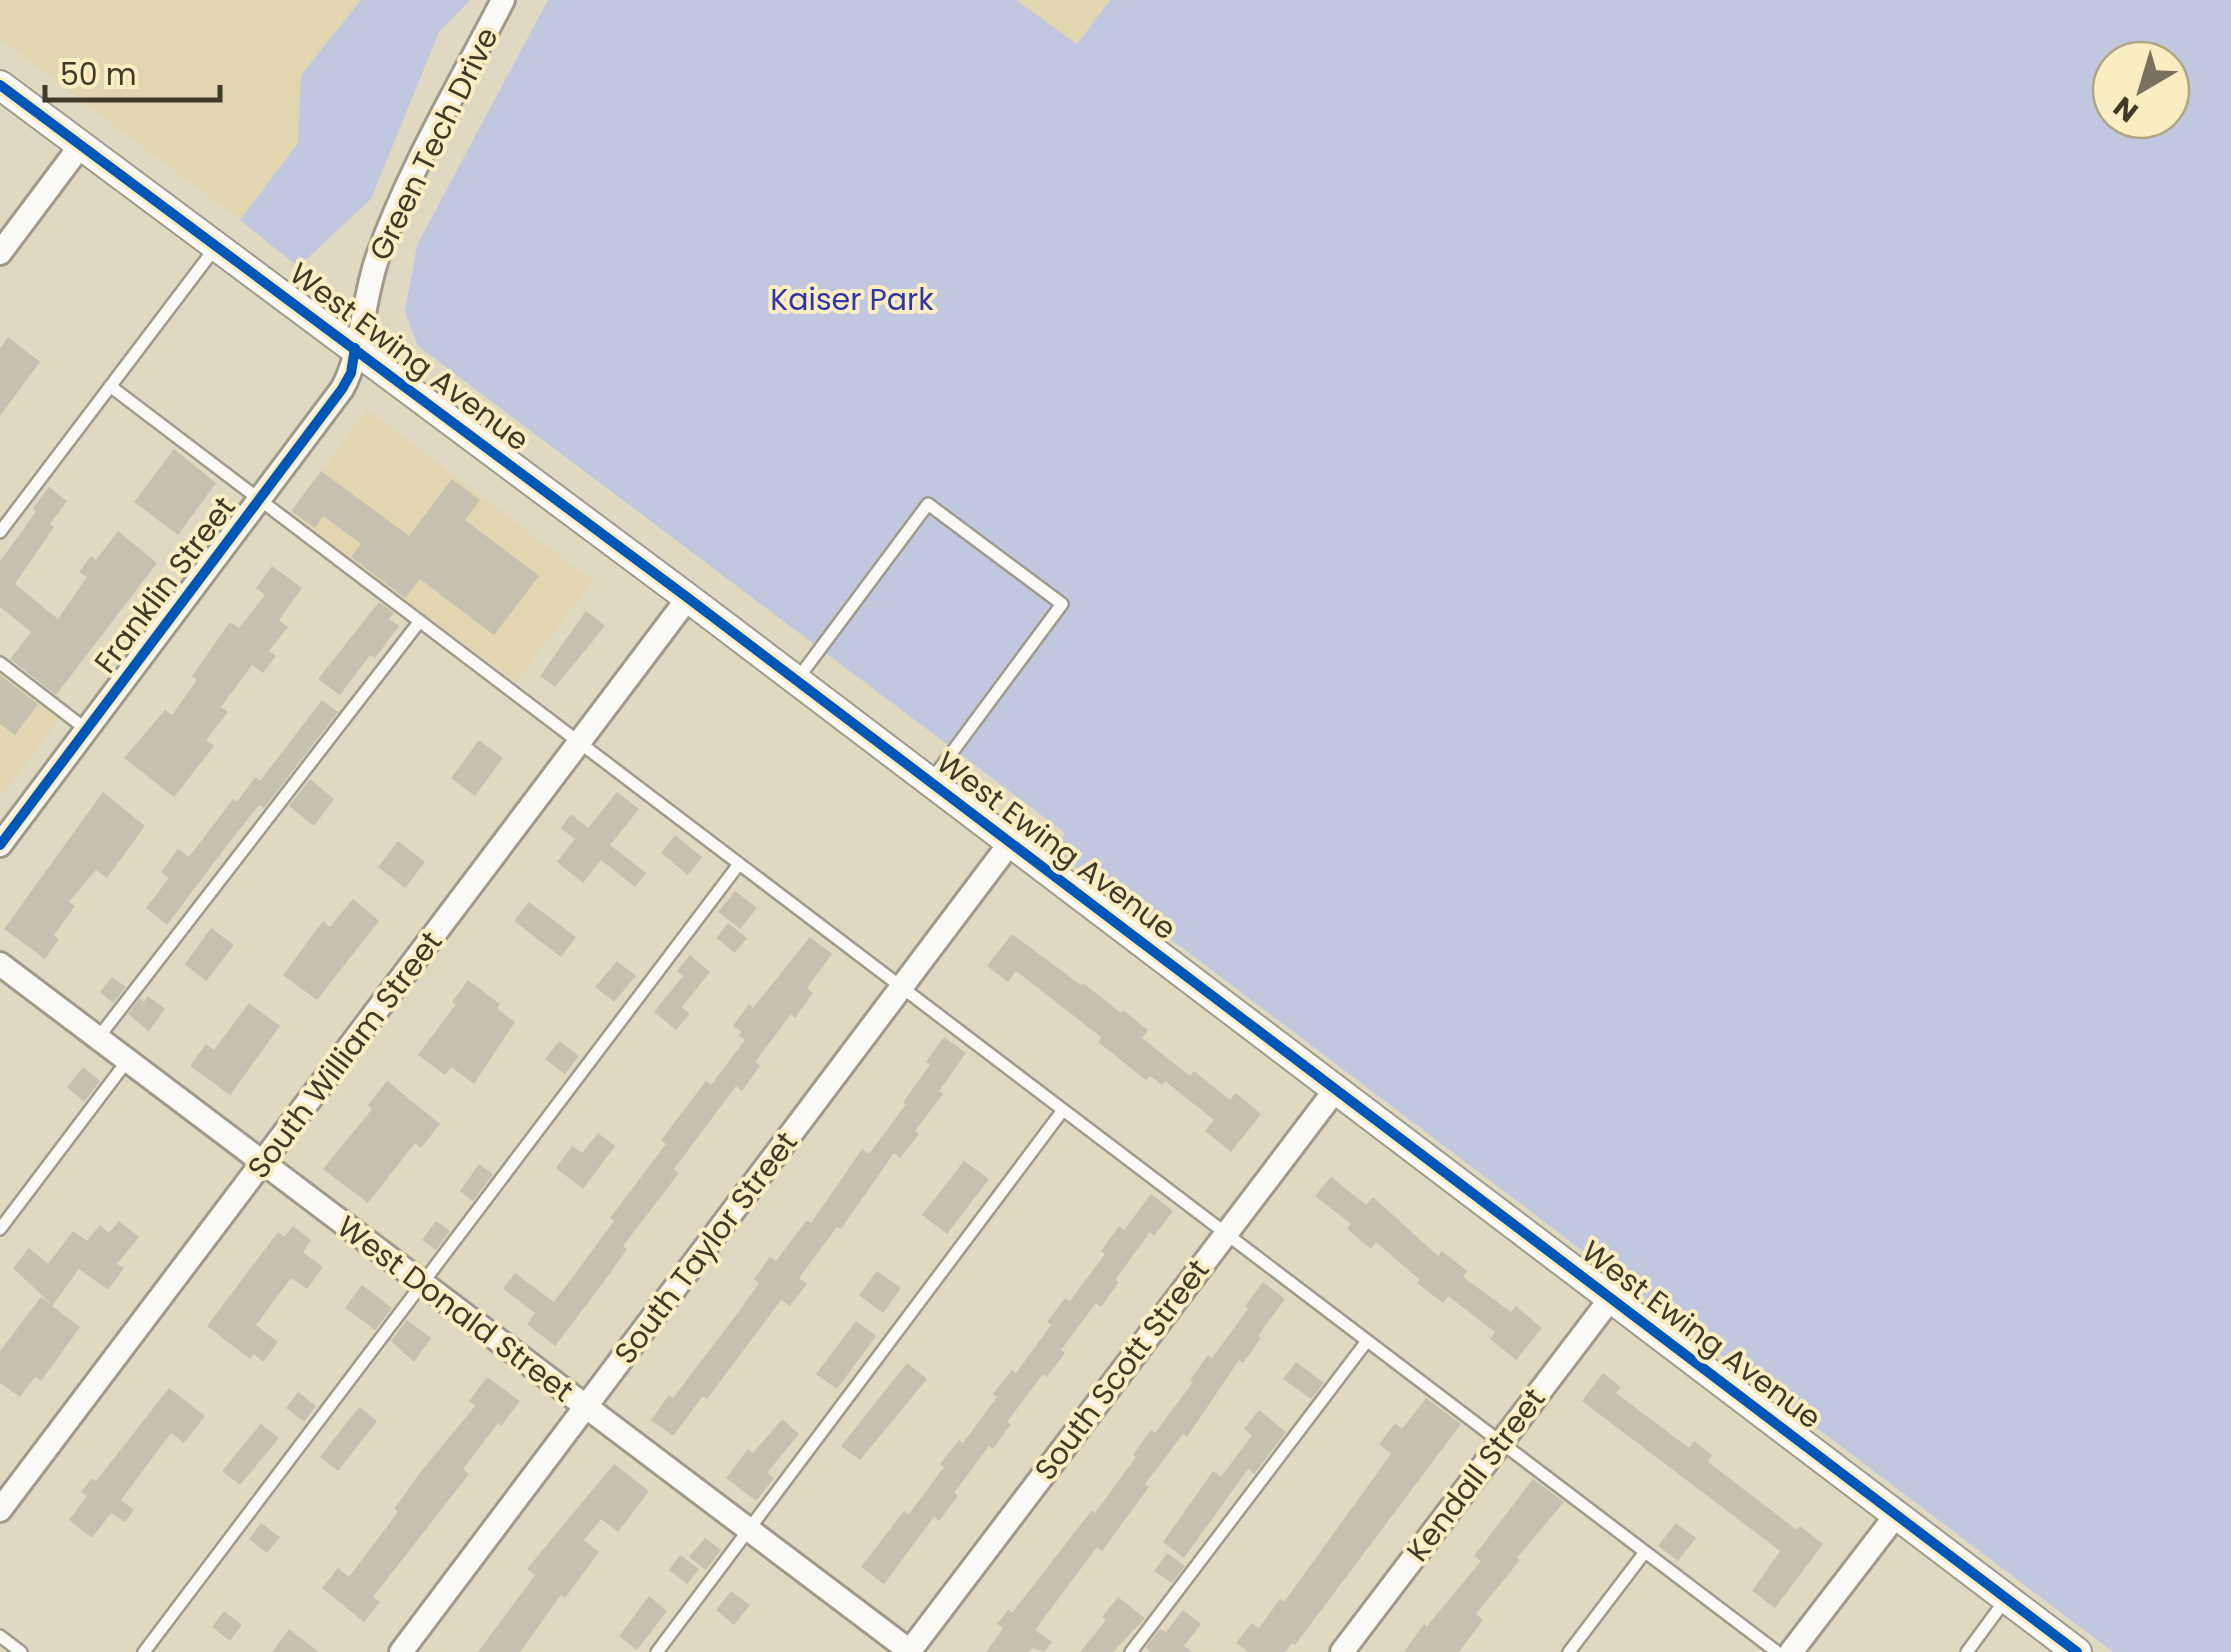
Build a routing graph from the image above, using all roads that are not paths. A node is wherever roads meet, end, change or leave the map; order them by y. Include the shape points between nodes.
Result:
1 (503, 0) edge
2 (0, 85) edge
3 (81, 145) junction
4 (218, 245) junction
5 (0, 253) edge
6 (355, 348) junction
7 (110, 386) junction
8 (260, 500) junction
9 (0, 532) edge
10 (688, 598) junction
11 (420, 622) junction
12 (0, 663) edge
13 (796, 682) junction
14 (87, 730) junction
15 (580, 743) junction
16 (930, 782) junction
17 (1010, 843) junction
18 (0, 846) edge
19 (738, 864) junction
20 (0, 964) edge
21 (902, 988) junction
22 (98, 1038) junction
23 (128, 1061) junction
24 (1336, 1089) junction
25 (1063, 1110) junction
26 (263, 1163) junction
27 (0, 1230) edge
28 (1226, 1233) junction
29 (423, 1284) junction
30 (1611, 1298) junction
31 (1367, 1341) junction
32 (586, 1407) junction
33 (1500, 1442) junction
34 (0, 1510) edge
35 (1896, 1514) junction
36 (750, 1529) junction
37 (1645, 1552) junction
38 (2007, 1598) junction
39 (0, 1636) edge
40 (22, 1652) edge
41 (144, 1652) edge
42 (401, 1652) edge
43 (656, 1652) edge
44 (910, 1652) edge
45 (1131, 1652) edge
46 (1342, 1652) edge
47 (1569, 1652) edge
48 (1777, 1652) edge
49 (1791, 1652) edge
50 (1967, 1652) edge
51 (2077, 1652) edge

1 - 6 street, Green Tech Drive via 394,215
2 - 3 street, West Ewing Avenue
3 - 4 street, West Ewing Avenue
3 - 5 street
4 - 6 street, West Ewing Avenue
4 - 7 lane
6 - 8 street, Franklin Street via 342,389
6 - 10 street, West Ewing Avenue
7 - 8 lane
7 - 9 lane
8 - 11 lane
8 - 14 street, Franklin Street
10 - 13 street, West Ewing Avenue
10 - 15 street, South William Street
11 - 15 lane
11 - 22 lane
12 - 14 lane
13 - 16 street, West Ewing Avenue
13 - 16 lane via 928,504 1062,604
14 - 18 street, Franklin Street
15 - 19 lane
15 - 26 street, South William Street
16 - 17 street, West Ewing Avenue
17 - 21 street, South Taylor Street
17 - 24 street, West Ewing Avenue
19 - 21 lane
19 - 29 lane
20 - 22 street, West Donald Street
21 - 25 lane
21 - 32 street, South Taylor Street
22 - 23 street, West Donald Street
23 - 26 street, West Donald Street
23 - 27 lane
24 - 28 street, South Scott Street
24 - 30 street, West Ewing Avenue
25 - 28 lane
25 - 36 lane
26 - 29 street, West Donald Street
26 - 34 street, South William Street
28 - 31 lane
28 - 44 street, South Scott Street
29 - 32 street, West Donald Street
29 - 41 lane
30 - 33 street, Kendall Street
30 - 35 street, West Ewing Avenue
31 - 33 lane
31 - 45 lane
32 - 36 street, West Donald Street
32 - 42 street, South Taylor Street
33 - 37 lane
33 - 46 street, Kendall Street
35 - 38 street, West Ewing Avenue
35 - 49 street
36 - 43 lane
36 - 44 street, West Donald Street
37 - 47 lane
37 - 48 lane
38 - 50 lane
38 - 51 street, West Ewing Avenue
39 - 40 lane

